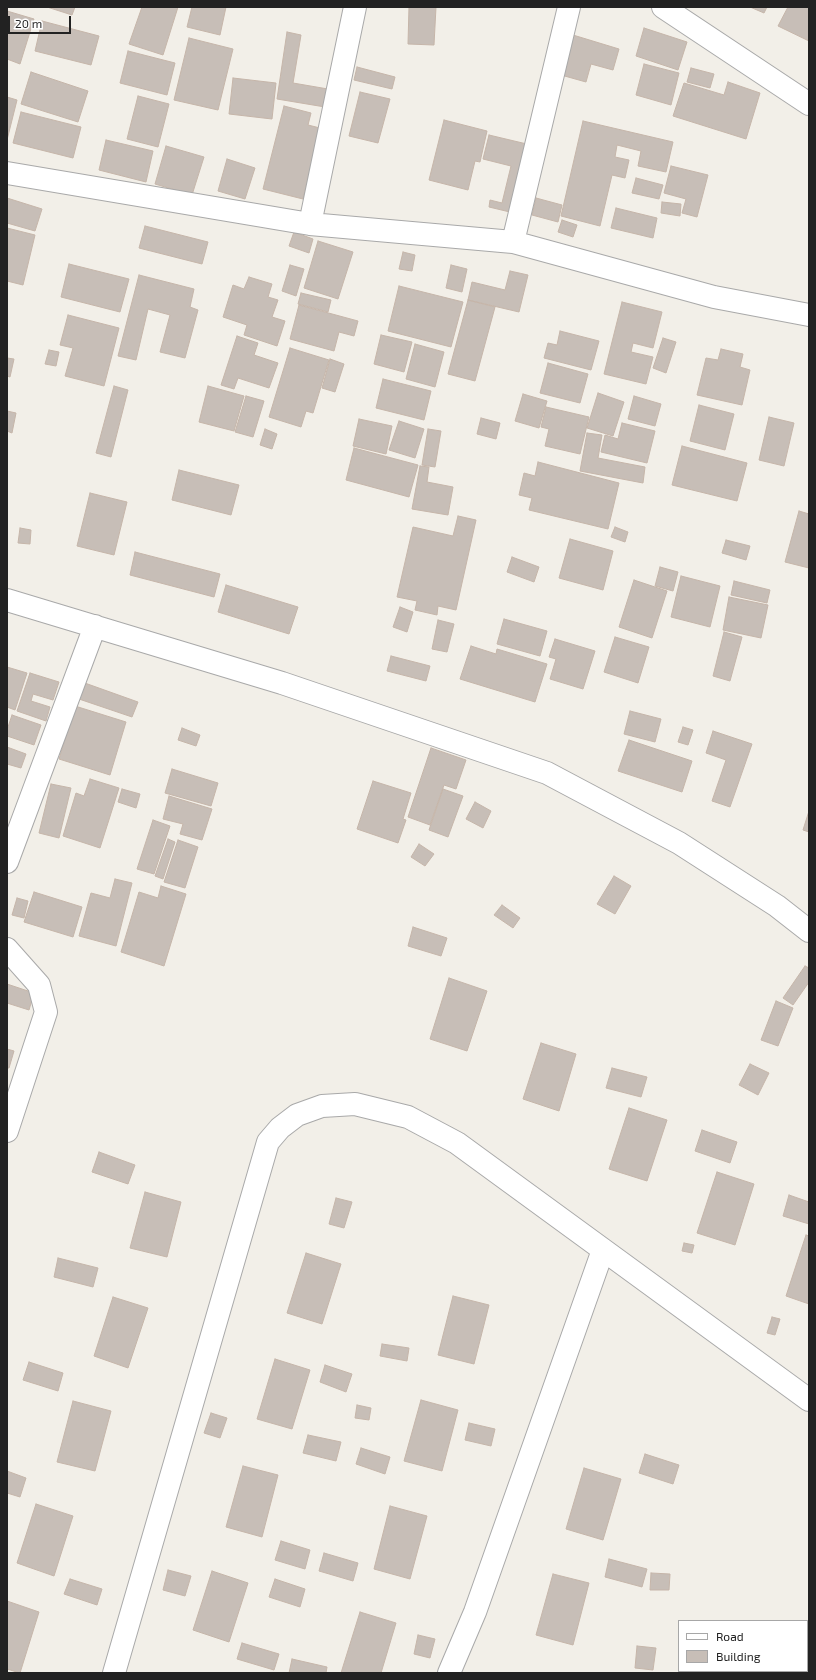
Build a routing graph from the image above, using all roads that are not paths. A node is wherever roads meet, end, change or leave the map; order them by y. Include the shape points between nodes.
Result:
1 (355, 7) edge
2 (569, 7) edge
3 (663, 7) edge
4 (809, 104) edge
5 (7, 173) edge
6 (310, 224) junction
7 (513, 242) junction
8 (809, 315) edge
9 (7, 600) edge
10 (95, 626) junction
11 (7, 862) edge
12 (809, 931) edge
13 (7, 949) edge
14 (7, 1131) edge
15 (603, 1250) junction
16 (809, 1400) edge
17 (114, 1673) edge
18 (450, 1673) edge

1 - 6 street
2 - 7 street
3 - 4 street
5 - 6 street
6 - 7 street
7 - 8 street via 714,297
9 - 10 street
10 - 11 street
10 - 12 street via 282,683 547,773 679,843 777,906
13 - 14 street via 39,985 46,1012
15 - 16 street
15 - 17 street via 457,1143 408,1116 355,1104 322,1106 297,1115 280,1128 268,1142
15 - 18 street via 475,1612

